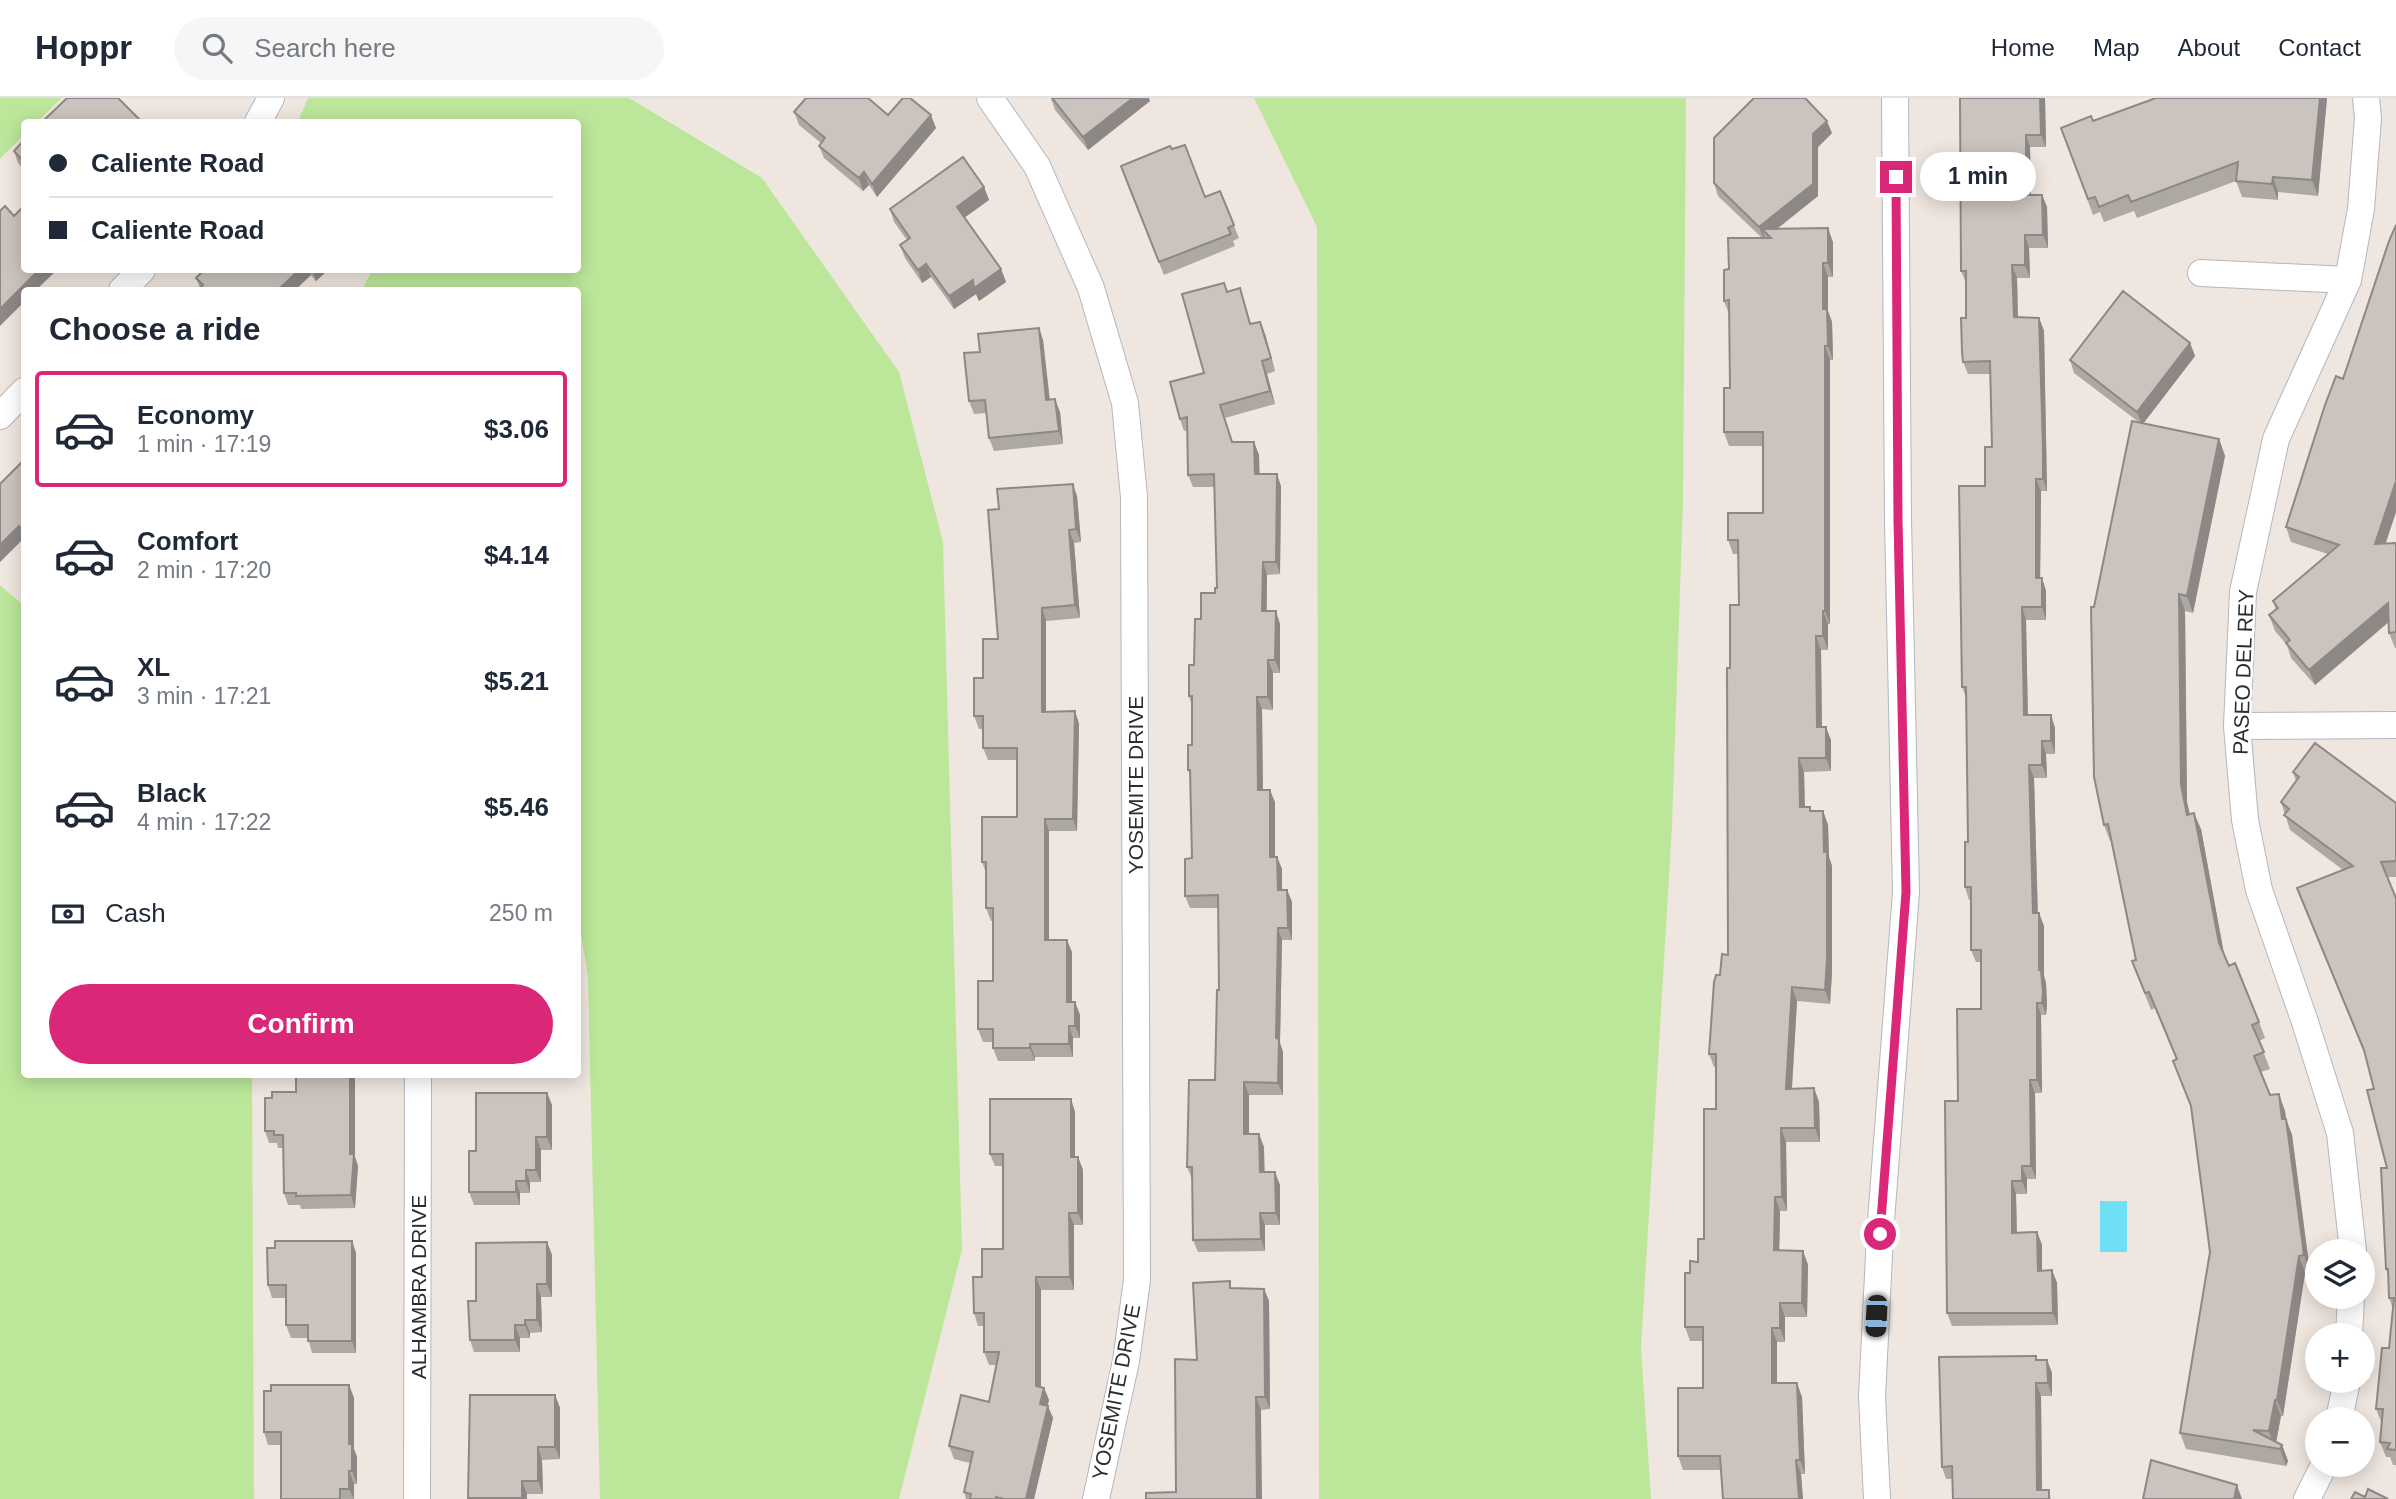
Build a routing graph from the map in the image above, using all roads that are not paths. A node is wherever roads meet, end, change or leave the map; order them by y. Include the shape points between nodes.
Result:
1 (271, 98) edge
2 (990, 98) edge
3 (1895, 98) edge
4 (2365, 98) edge
5 (260, 119) edge
6 (139, 273) edge
7 (2201, 273) dead end
8 (2348, 281) junction
9 (125, 287) edge
10 (21, 394) edge
11 (0, 416) edge
12 (2396, 724) edge
13 (2237, 726) junction
14 (418, 1078) edge
15 (2352, 1239) edge
16 (2318, 1477) edge
17 (417, 1499) edge
18 (1096, 1499) edge
19 (1877, 1499) edge
20 (2307, 1499) edge

1 - 5 street
2 - 18 street, YOSEMITE DRIVE via 1037,166 1091,288 1125,403 1134,497 1137,1280 1126,1361
3 - 19 street via 1906,892 1872,1397
4 - 8 street, PASEO DEL REY via 2368,118 2361,209
6 - 9 street
7 - 8 street
8 - 13 street, PASEO DEL REY via 2276,439 2243,592
10 - 11 street
12 - 13 street
13 - 15 street, PASEO DEL REY via 2245,820 2259,890 2340,1133
14 - 17 street, ALHAMBRA DRIVE
16 - 20 street

